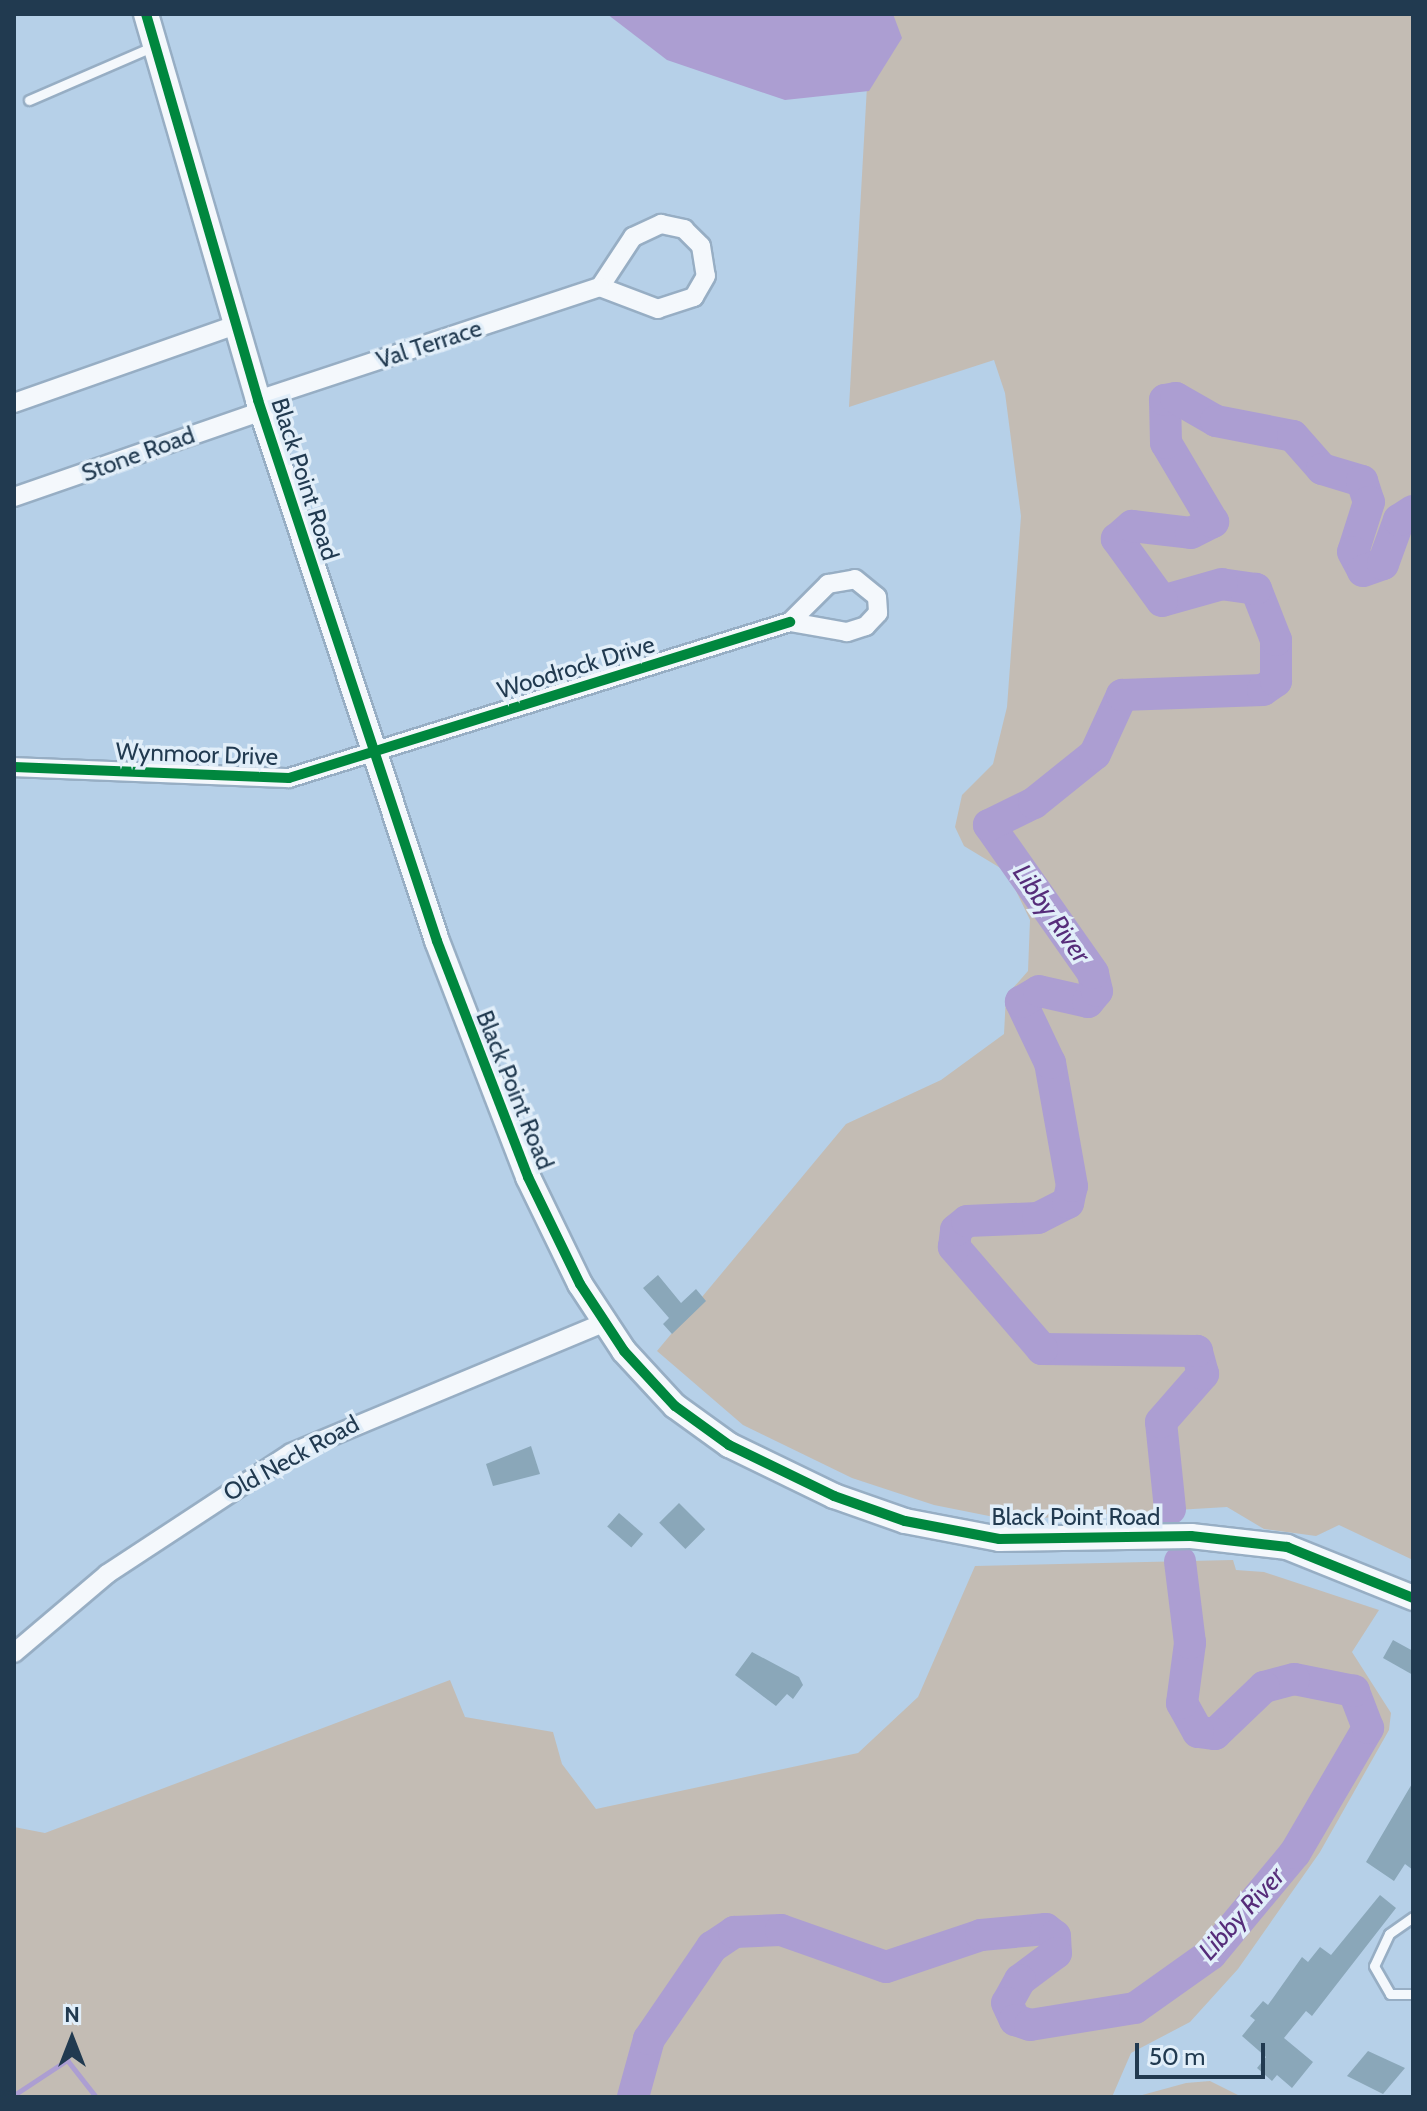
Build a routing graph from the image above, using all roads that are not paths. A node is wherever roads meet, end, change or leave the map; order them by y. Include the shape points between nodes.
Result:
1 (146, 14) edge
2 (155, 45) junction
3 (29, 100) dead end
4 (600, 287) junction
5 (236, 325) junction
6 (14, 403) edge
7 (260, 405) junction
8 (14, 497) edge
9 (790, 622) dead end
10 (374, 750) junction
11 (14, 767) edge
12 (604, 1323) junction
13 (1413, 1598) edge
14 (14, 1653) edge
15 (1413, 1917) edge
16 (1413, 1994) edge

1 - 2 main road, Black Point Road
2 - 3 lane
2 - 5 main road, Black Point Road
4 - 4 street via 650,308 674,309 699,291 704,253 684,229 653,225 628,243
4 - 7 street, Val Terrace
5 - 6 street
5 - 7 main road, Black Point Road
7 - 8 street, Stone Road
7 - 10 main road, Black Point Road
9 - 10 street, Woodrock Drive
10 - 11 street, Wynmoor Drive via 257,781
10 - 12 main road, Black Point Road via 493,1095
12 - 13 main road, Black Point Road via 661,1392 718,1438 804,1483 894,1517 999,1539 1191,1536 1287,1547
12 - 14 street, Old Neck Road via 291,1453 107,1574
15 - 16 lane via 1389,1934 1374,1966 1390,1994

